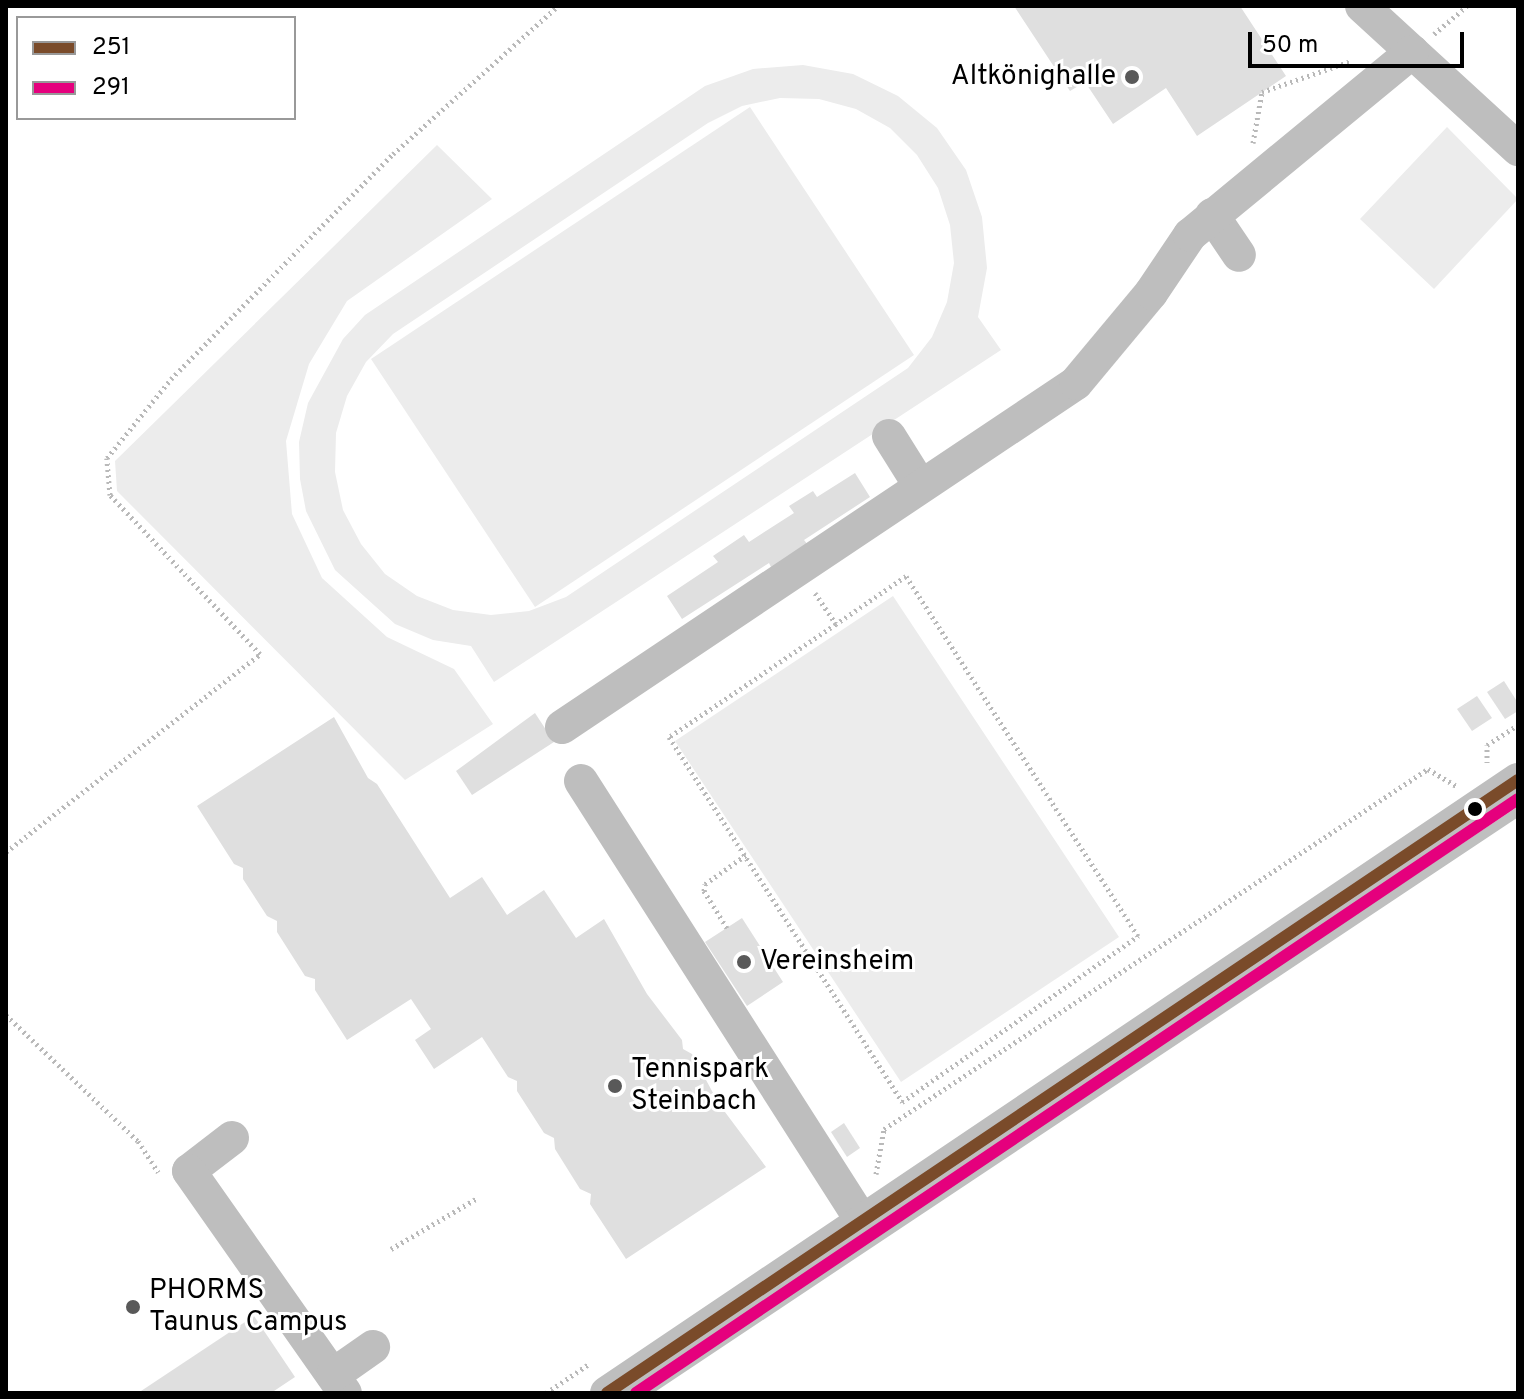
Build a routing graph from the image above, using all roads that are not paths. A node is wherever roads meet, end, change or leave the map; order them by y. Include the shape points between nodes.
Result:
1 (1362, 6) edge
2 (1412, 52) junction
3 (1518, 149) edge
4 (1212, 215) junction
5 (1239, 255) dead end
6 (889, 436) dead end
7 (919, 484) junction
8 (562, 727) dead end
9 (1502, 774) edge
10 (581, 781) dead end
11 (232, 1138) dead end
12 (866, 1222) junction
13 (373, 1347) dead end
14 (339, 1384) edge
15 (607, 1393) edge

1 - 2 street
2 - 3 street
2 - 4 street
4 - 5 street
4 - 7 street via 1190,235 1151,293 1076,383
6 - 7 street
7 - 8 street
9 - 12 street
10 - 12 street
11 - 14 street via 189,1171
12 - 15 street
13 - 14 street

